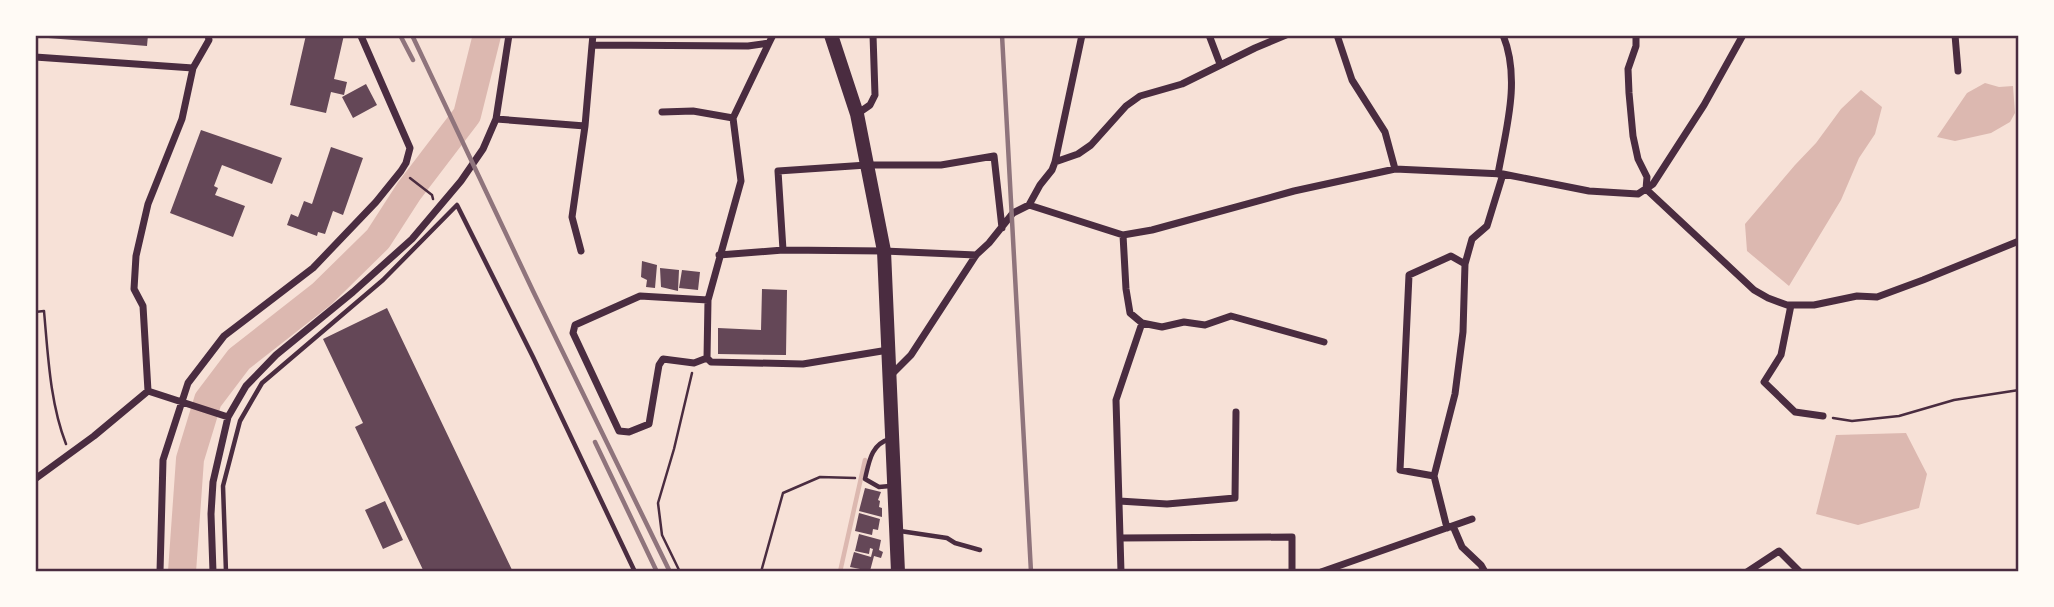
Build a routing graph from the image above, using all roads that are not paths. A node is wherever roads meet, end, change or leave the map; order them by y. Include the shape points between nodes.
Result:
1 (208, 35) edge
2 (509, 35) edge
3 (593, 35) edge
4 (773, 35) edge
5 (831, 35) edge
6 (873, 35) edge
7 (1082, 35) edge
8 (1209, 35) edge
9 (1286, 35) edge
10 (1338, 35) edge
11 (1503, 35) edge
12 (1636, 35) edge
13 (1743, 35) edge
14 (1955, 35) edge
15 (360, 36) edge
16 (769, 43) junction
17 (592, 45) junction
18 (35, 57) edge
19 (1220, 64) junction
20 (193, 68) junction
21 (1958, 71) dead end
22 (662, 112) dead end
23 (857, 114) junction
24 (733, 118) junction
25 (496, 119) junction
26 (585, 126) junction
27 (1055, 162) junction
28 (867, 165) junction
29 (1395, 169) junction
30 (1501, 174) junction
31 (1646, 189) junction
32 (1029, 205) junction
33 (1002, 228) junction
34 (1123, 235) junction
35 (2019, 241) edge
36 (783, 250) junction
37 (581, 251) dead end
38 (884, 251) junction
39 (719, 255) junction
40 (976, 255) junction
41 (1465, 264) junction
42 (708, 300) junction
43 (1791, 305) junction
44 (1142, 323) junction
45 (1324, 342) dead end
46 (888, 350) junction
47 (707, 358) junction
48 (890, 377) junction
49 (148, 391) junction
50 (184, 403) junction
51 (1236, 411) dead end
52 (1823, 416) road end
53 (228, 417) junction
54 (892, 438) junction
55 (1434, 476) junction
56 (35, 479) edge
57 (895, 486) junction
58 (1119, 501) junction
59 (1472, 519) dead end
60 (1450, 527) junction
61 (897, 530) junction
62 (1120, 538) junction
63 (980, 550) dead end
64 (1338, 569) edge
65 (160, 572) edge
66 (213, 572) edge
67 (226, 572) edge
68 (635, 572) edge
69 (898, 572) edge
70 (1121, 572) edge
71 (1292, 572) edge
72 (1321, 572) edge
73 (1485, 572) edge
74 (1747, 572) edge
75 (1800, 572) edge

1 - 20 street
2 - 25 street
3 - 17 street
4 - 16 street
5 - 23 highway
6 - 23 street via 875,95
7 - 27 street
8 - 19 street
9 - 19 street
10 - 29 street via 1352,80 1385,132
11 - 30 street via 1512,89
12 - 31 street via 1628,69 1629,93 1633,136 1647,177
13 - 31 street via 1704,105 1654,184
14 - 21 street
15 - 50 street via 411,148 406,163 313,268 225,336 188,383
16 - 17 street
16 - 24 street
17 - 26 street
18 - 20 street
19 - 27 street via 1182,84 1140,96 1091,145
20 - 49 street via 182,119 148,204 136,256 134,289 143,306
22 - 24 street via 693,111
23 - 28 highway
24 - 39 street via 741,181
25 - 26 street
25 - 53 street via 461,181 412,239 276,355 246,386
26 - 37 street via 572,217
27 - 32 street
28 - 33 street via 941,165 994,156
28 - 36 street via 778,171
28 - 38 highway
29 - 30 street
29 - 34 street
30 - 31 street via 1589,191 1638,194
30 - 41 street via 1487,226 1472,239
31 - 43 street via 1754,290
32 - 33 street via 1013,213
32 - 34 street
33 - 40 street
34 - 44 street via 1130,313
35 - 43 street via 1877,297
36 - 38 street
36 - 39 street
38 - 40 street
38 - 46 highway
39 - 42 street
40 - 48 street via 911,355
41 - 55 street via 1455,394
41 - 55 street via 1451,257 1409,275 1400,470
42 - 47 street
42 - 47 street via 640,296 575,325 573,332 618,431 649,424 663,359 694,363
43 - 52 street via 1781,355 1764,382 1796,412
44 - 45 street via 1205,325 1231,316
44 - 58 street via 1116,400
46 - 47 street via 803,364 711,362
46 - 48 highway
48 - 54 highway
49 - 50 street
49 - 56 street
50 - 53 street
50 - 65 street via 163,460
51 - 58 street via 1235,498 1167,504
53 - 66 street via 213,482
54 - 57 highway
54 - 57 lane via 881,442 870,457 865,480 879,487
55 - 60 street
57 - 61 highway
58 - 62 street
59 - 60 street
60 - 64 street
60 - 73 street
61 - 63 lane via 947,538
61 - 69 highway
62 - 70 street
62 - 71 street via 1292,537
64 - 72 street
67 - 68 lane via 223,486 240,421 262,383 383,280 457,205
74 - 75 street via 1779,551

